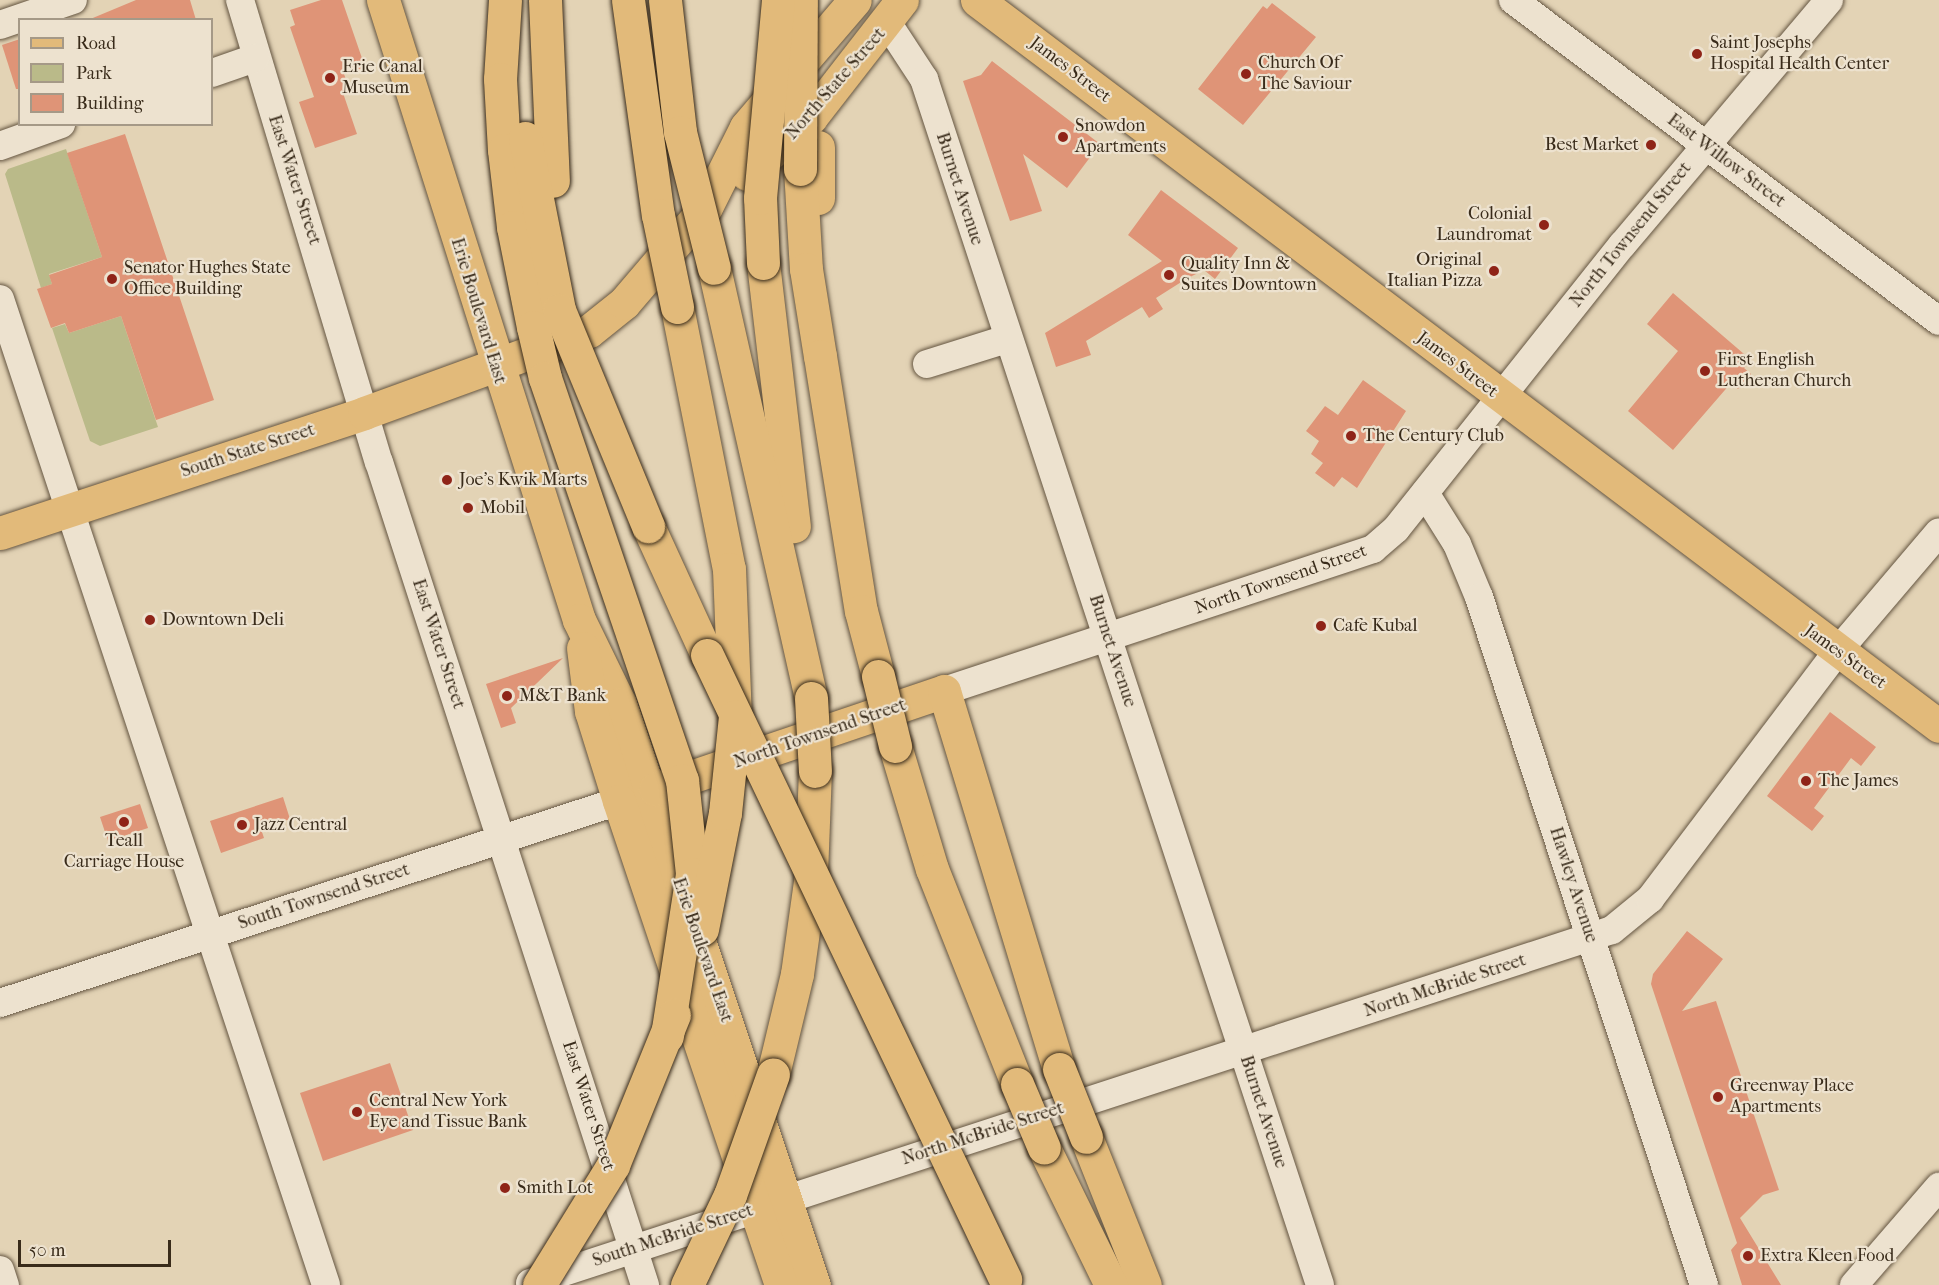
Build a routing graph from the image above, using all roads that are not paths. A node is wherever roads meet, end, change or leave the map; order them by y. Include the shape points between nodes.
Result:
1 (74, 0) edge
2 (240, 0) edge
3 (383, 0) edge
4 (505, 0) edge
5 (521, 0) edge
6 (545, 0) edge
7 (628, 0) edge
8 (665, 0) edge
9 (778, 0) edge
10 (801, 0) edge
11 (822, 0) edge
12 (855, 0) edge
13 (977, 0) edge
14 (1513, 0) edge
15 (1829, 0) edge
16 (895, 12) edge
17 (21, 18) edge
18 (18, 19) edge
19 (0, 25) edge
20 (255, 58) junction
21 (213, 73) edge
22 (53, 126) edge
23 (2, 137) edge
24 (1704, 145) junction
25 (809, 158) junction
26 (705, 207) junction
27 (0, 299) edge
28 (1939, 321) edge
29 (1007, 339) junction
30 (927, 364) dead end
31 (496, 368) junction
32 (1499, 397) junction
33 (364, 413) junction
34 (1425, 494) junction
35 (68, 511) junction
36 (648, 526) junction
37 (1939, 532) edge
38 (0, 533) edge
39 (1108, 639) junction
40 (1837, 652) junction
41 (944, 691) junction
42 (811, 698) junction
43 (1939, 726) edge
44 (634, 796) junction
45 (501, 839) junction
46 (211, 933) junction
47 (1591, 939) junction
48 (0, 1003) edge
49 (667, 1036) junction
50 (1243, 1050) junction
51 (1939, 1187) edge
52 (786, 1198) junction
53 (756, 1208) junction
54 (633, 1249) junction
55 (0, 1269) edge
56 (1006, 1282) edge
57 (5, 1285) edge
58 (326, 1285) edge
59 (525, 1285) edge
60 (539, 1285) edge
61 (645, 1285) edge
62 (687, 1285) edge
63 (781, 1285) edge
64 (814, 1285) edge
65 (1111, 1285) edge
66 (1145, 1285) edge
67 (1320, 1285) edge
68 (1704, 1285) edge
69 (1854, 1285) edge

1 - 17 street
2 - 20 street, East Water Street
3 - 31 main road, Erie Boulevard East
4 - 49 main road, bridge via 501,79 504,150 513,227 533,327 545,378 682,780 692,874
5 - 36 main road, bridge via 528,168 549,271 580,367
6 - 36 main road, bridge via 549,161 560,224 596,368
7 - 49 main road, bridge via 656,204 729,569 735,717 710,903
8 - 42 main road, bridge via 680,132
9 - 42 main road, bridge via 760,198 763,263
10 - 25 main road, bridge
11 - 25 main road
12 - 26 main road, North State Street via 746,127
13 - 32 main road, James Street
14 - 24 street, East Willow Street
15 - 24 street, North Townsend Street
16 - 26 main road, North State Street via 811,117
16 - 29 street, Burnet Avenue via 924,79
18 - 19 street
20 - 21 street
20 - 33 street, East Water Street
22 - 23 street
24 - 28 street, East Willow Street
24 - 32 street, North Townsend Street
25 - 65 main road, bridge via 806,268 861,611 895,746 932,869 1017,1084
26 - 31 main road, North State Street via 655,270 605,320 564,343
27 - 35 street
29 - 30 street
29 - 39 street, Burnet Avenue
31 - 33 main road, South State Street
31 - 44 main road, Erie Boulevard East via 579,620 591,711
32 - 34 street, North Townsend Street
32 - 40 main road, James Street
33 - 35 main road, South State Street
33 - 45 street, East Water Street
34 - 39 street, North Townsend Street via 1372,549
34 - 47 street, Hawley Avenue via 1457,544 1479,597
35 - 38 main road, South State Street
35 - 46 street
36 - 56 main road, bridge
37 - 40 street, North McBride Street
39 - 41 street, North Townsend Street
39 - 50 street, Burnet Avenue
40 - 43 main road, James Street
40 - 47 street, North McBride Street via 1650,899 1632,917
41 - 44 main road, North Townsend Street
41 - 66 main road, bridge via 1059,1069
42 - 62 main road, bridge via 815,771 811,874 797,974 773,1074 730,1195
44 - 45 street, South Townsend Street
44 - 52 main road, Erie Boulevard East
44 - 53 main road, Erie Boulevard East
45 - 46 street, South Townsend Street
45 - 54 street, East Water Street
46 - 48 street, South Townsend Street
46 - 58 street
47 - 50 street, North McBride Street
47 - 68 street, Hawley Avenue
49 - 60 main road, bridge via 613,1165
50 - 52 street, North McBride Street
50 - 67 street, Burnet Avenue
51 - 69 street
52 - 53 street, South McBride Street
52 - 64 main road, Erie Boulevard East
53 - 54 street, South McBride Street
53 - 63 main road, Erie Boulevard East
54 - 59 street, South McBride Street
54 - 61 street, East Water Street
55 - 57 street

